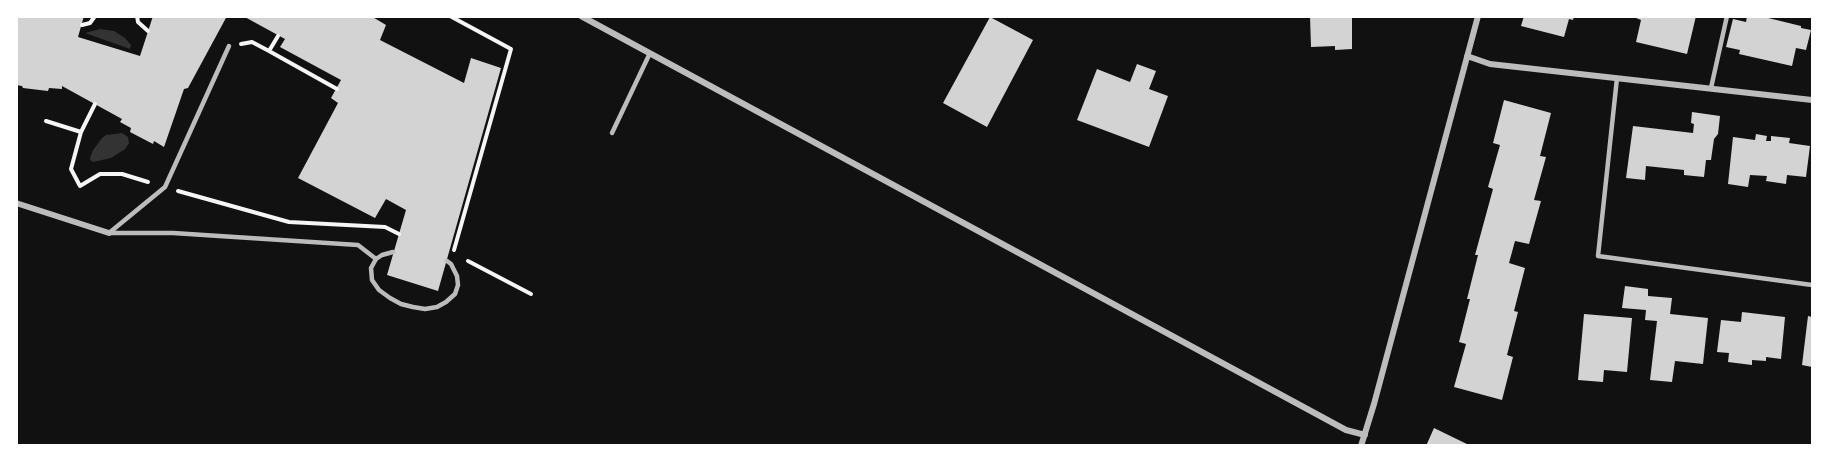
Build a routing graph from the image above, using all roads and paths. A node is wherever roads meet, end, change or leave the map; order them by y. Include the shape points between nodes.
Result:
1 (95, 16) edge
2 (137, 16) edge
3 (450, 16) edge
4 (581, 16) edge
5 (1478, 16) edge
6 (1727, 16) edge
7 (82, 25) dead end
8 (148, 31) dead end
9 (278, 36) dead end
10 (229, 46) joint
11 (269, 51) junction
12 (650, 53) junction
13 (1467, 56) junction
14 (1617, 78) junction
15 (1710, 88) junction
16 (337, 89) dead end
17 (1812, 100) edge
18 (95, 104) dead end
19 (46, 121) dead end
20 (81, 132) junction
21 (612, 133) dead end
22 (165, 187) junction
23 (16, 203) edge
24 (109, 232) junction
25 (399, 234) dead end
26 (393, 252) dead end
27 (376, 259) junction
28 (449, 262) junction
29 (1812, 285) edge
30 (531, 294) dead end
31 (1365, 435) junction
32 (1361, 446) edge

1 - 7 path
2 - 8 path
3 - 28 path via 511,49
4 - 12 street
5 - 13 street
6 - 15 lane
9 - 11 path
10 - 11 path via 252,42
10 - 22 lane
11 - 16 path
12 - 21 lane
12 - 31 street via 1346,430
13 - 14 street via 1490,64
13 - 31 street
14 - 15 street
14 - 29 lane via 1598,256
15 - 17 street
18 - 20 path
19 - 20 path
20 - 22 path via 71,169 80,186 100,174 122,174
22 - 24 lane
22 - 25 path via 289,222 385,227
23 - 24 street
24 - 27 lane via 173,232 358,245
26 - 27 lane
27 - 28 lane via 371,268 372,280 379,290 400,304 425,309 438,307 455,294 457,276
28 - 30 path via 468,261
31 - 32 street

